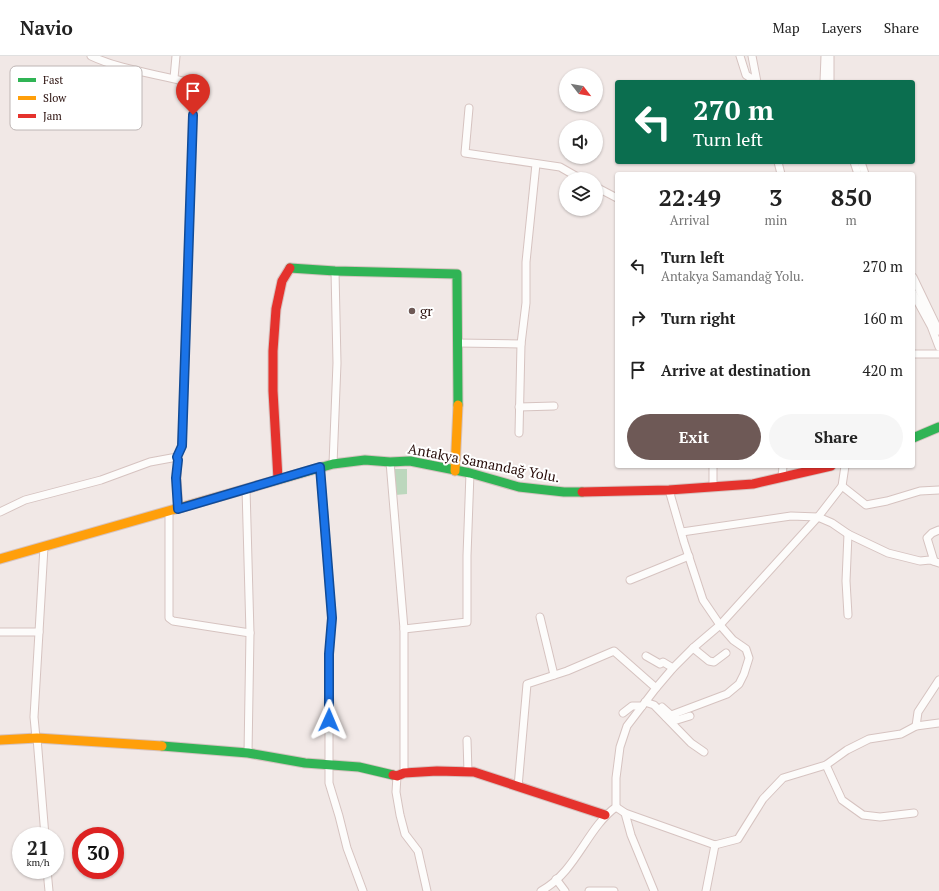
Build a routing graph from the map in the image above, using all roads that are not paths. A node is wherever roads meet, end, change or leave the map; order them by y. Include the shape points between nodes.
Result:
1 (91, 56) edge
2 (176, 56) edge
3 (740, 56) edge
4 (752, 56) edge
5 (825, 56) edge
6 (830, 56) edge
7 (118, 66) edge
8 (142, 72) edge
9 (174, 78) junction
10 (754, 80) edge
11 (757, 80) edge
12 (824, 80) edge
13 (830, 80) edge
14 (469, 108) dead end
15 (536, 164) junction
16 (569, 172) edge
17 (603, 191) edge
18 (615, 197) edge
19 (335, 271) junction
20 (915, 281) edge
21 (915, 297) edge
22 (939, 331) edge
23 (457, 343) junction
24 (521, 344) junction
25 (939, 347) edge
26 (915, 354) edge
27 (939, 354) edge
28 (554, 406) dead end
29 (519, 407) junction
30 (939, 427) edge
31 (519, 433) dead end
32 (915, 437) edge
33 (177, 457) junction
34 (390, 462) junction
35 (333, 464) junction
36 (320, 467) junction
37 (713, 468) edge
38 (783, 468) edge
39 (824, 468) edge
40 (845, 468) edge
41 (455, 471) junction
42 (470, 474) junction
43 (782, 477) junction
44 (278, 479) junction
45 (713, 486) junction
46 (842, 486) junction
47 (246, 488) junction
48 (669, 490) junction
49 (939, 490) edge
50 (178, 509) junction
51 (169, 511) junction
52 (0, 512) edge
53 (818, 517) junction
54 (939, 530) edge
55 (682, 532) junction
56 (848, 534) junction
57 (44, 547) junction
58 (689, 556) junction
59 (0, 560) edge
60 (936, 562) edge
61 (630, 580) dead end
62 (848, 615) dead end
63 (540, 617) dead end
64 (720, 625) junction
65 (404, 629) junction
66 (0, 632) edge
67 (38, 632) junction
68 (250, 633) junction
69 (693, 648) junction
70 (726, 653) dead end
71 (646, 656) dead end
72 (673, 668) junction
73 (554, 675) junction
74 (939, 680) edge
75 (656, 688) junction
76 (644, 704) junction
77 (662, 707) dead end
78 (623, 713) dead end
79 (670, 716) junction
80 (690, 716) dead end
81 (939, 723) edge
82 (916, 726) junction
83 (36, 738) junction
84 (0, 740) edge
85 (467, 740) dead end
86 (704, 752) dead end
87 (248, 753) junction
88 (826, 765) junction
89 (329, 766) junction
90 (468, 772) junction
91 (401, 774) junction
92 (518, 787) junction
93 (616, 807) junction
94 (624, 813) junction
95 (914, 813) dead end
96 (605, 815) junction
97 (44, 827) edge
98 (715, 845) junction
99 (48, 879) edge
100 (556, 879) junction
101 (49, 891) edge
102 (363, 891) edge
103 (427, 891) edge
104 (541, 891) edge
105 (565, 891) edge
106 (589, 891) edge
107 (614, 891) edge
108 (654, 891) edge
109 (706, 891) edge

1 - 7 street
2 - 9 street
3 - 10 street via 746,75
4 - 11 street
5 - 12 street
6 - 13 street
8 - 9 street
9 - 33 street via 194,84 182,446
14 - 15 street via 465,153
15 - 16 street via 560,167
15 - 24 street
17 - 18 street
19 - 23 street via 457,274
19 - 35 street via 337,363
19 - 44 street via 290,268 282,281 276,309 273,352
20 - 22 street
21 - 25 street
23 - 24 street
23 - 41 street
24 - 29 street
26 - 27 street
28 - 29 street
29 - 31 street
30 - 32 street
33 - 50 street
33 - 52 street via 150,462 101,480 25,500
34 - 35 street, Antakya Samandağ Yolu. via 365,460
34 - 41 street, Antakya Samandağ Yolu. via 410,461
34 - 65 street
35 - 36 street, Antakya Samandağ Yolu.
36 - 44 street, Antakya Samandağ Yolu.
36 - 89 street via 332,618 329,654
37 - 45 street
38 - 43 street
39 - 43 street, Antakya Samandağ Yolu.
40 - 46 street
41 - 42 street, Antakya Samandağ Yolu.
42 - 48 street, Antakya Samandağ Yolu. via 519,487 564,492
42 - 65 street via 467,622
43 - 45 street, Antakya Samandağ Yolu. via 753,484
44 - 47 street, Antakya Samandağ Yolu.
45 - 48 street, Antakya Samandağ Yolu.
46 - 49 street via 866,505 920,491
46 - 53 street
47 - 50 street, Antakya Samandağ Yolu.
47 - 68 street
48 - 55 street
50 - 51 street, Antakya Samandağ Yolu.
51 - 57 street, Antakya Samandağ Yolu.
51 - 68 street via 169,618 173,621
53 - 55 street via 791,516
53 - 56 street
53 - 64 street
54 - 60 street via 927,538
55 - 58 street
56 - 60 street via 888,552 920,561
56 - 62 street
57 - 59 street, Antakya Samandağ Yolu.
57 - 67 street
58 - 61 street
58 - 64 street via 703,600
63 - 73 street
64 - 69 street
64 - 79 street via 733,640 746,649 748,658 739,684 727,694
65 - 91 street
66 - 67 street
67 - 83 street via 34,717
68 - 87 street
69 - 70 street via 714,662
69 - 72 street
71 - 72 street
72 - 75 street
73 - 75 street via 614,651
73 - 92 street via 527,684
74 - 82 street via 918,712
75 - 76 street
76 - 78 street via 632,706
76 - 79 street via 654,705
76 - 93 street via 627,726 620,747
77 - 79 street
79 - 80 street via 676,720
79 - 86 street via 691,743
81 - 82 street
82 - 88 street via 901,734 869,739
83 - 84 street
83 - 87 street
83 - 97 street
85 - 90 street
87 - 89 street
88 - 95 street via 842,800 863,815 880,817
88 - 98 street via 784,778 763,799 738,839
89 - 91 street via 359,767
89 - 102 street via 329,783 347,848
90 - 91 street
90 - 92 street
91 - 103 street via 396,792 400,815 405,834 418,852
92 - 96 street
93 - 94 street
93 - 96 street
94 - 98 street
94 - 108 street
96 - 100 street via 566,871
98 - 109 street
99 - 101 street
100 - 104 street
100 - 105 street
106 - 107 street

